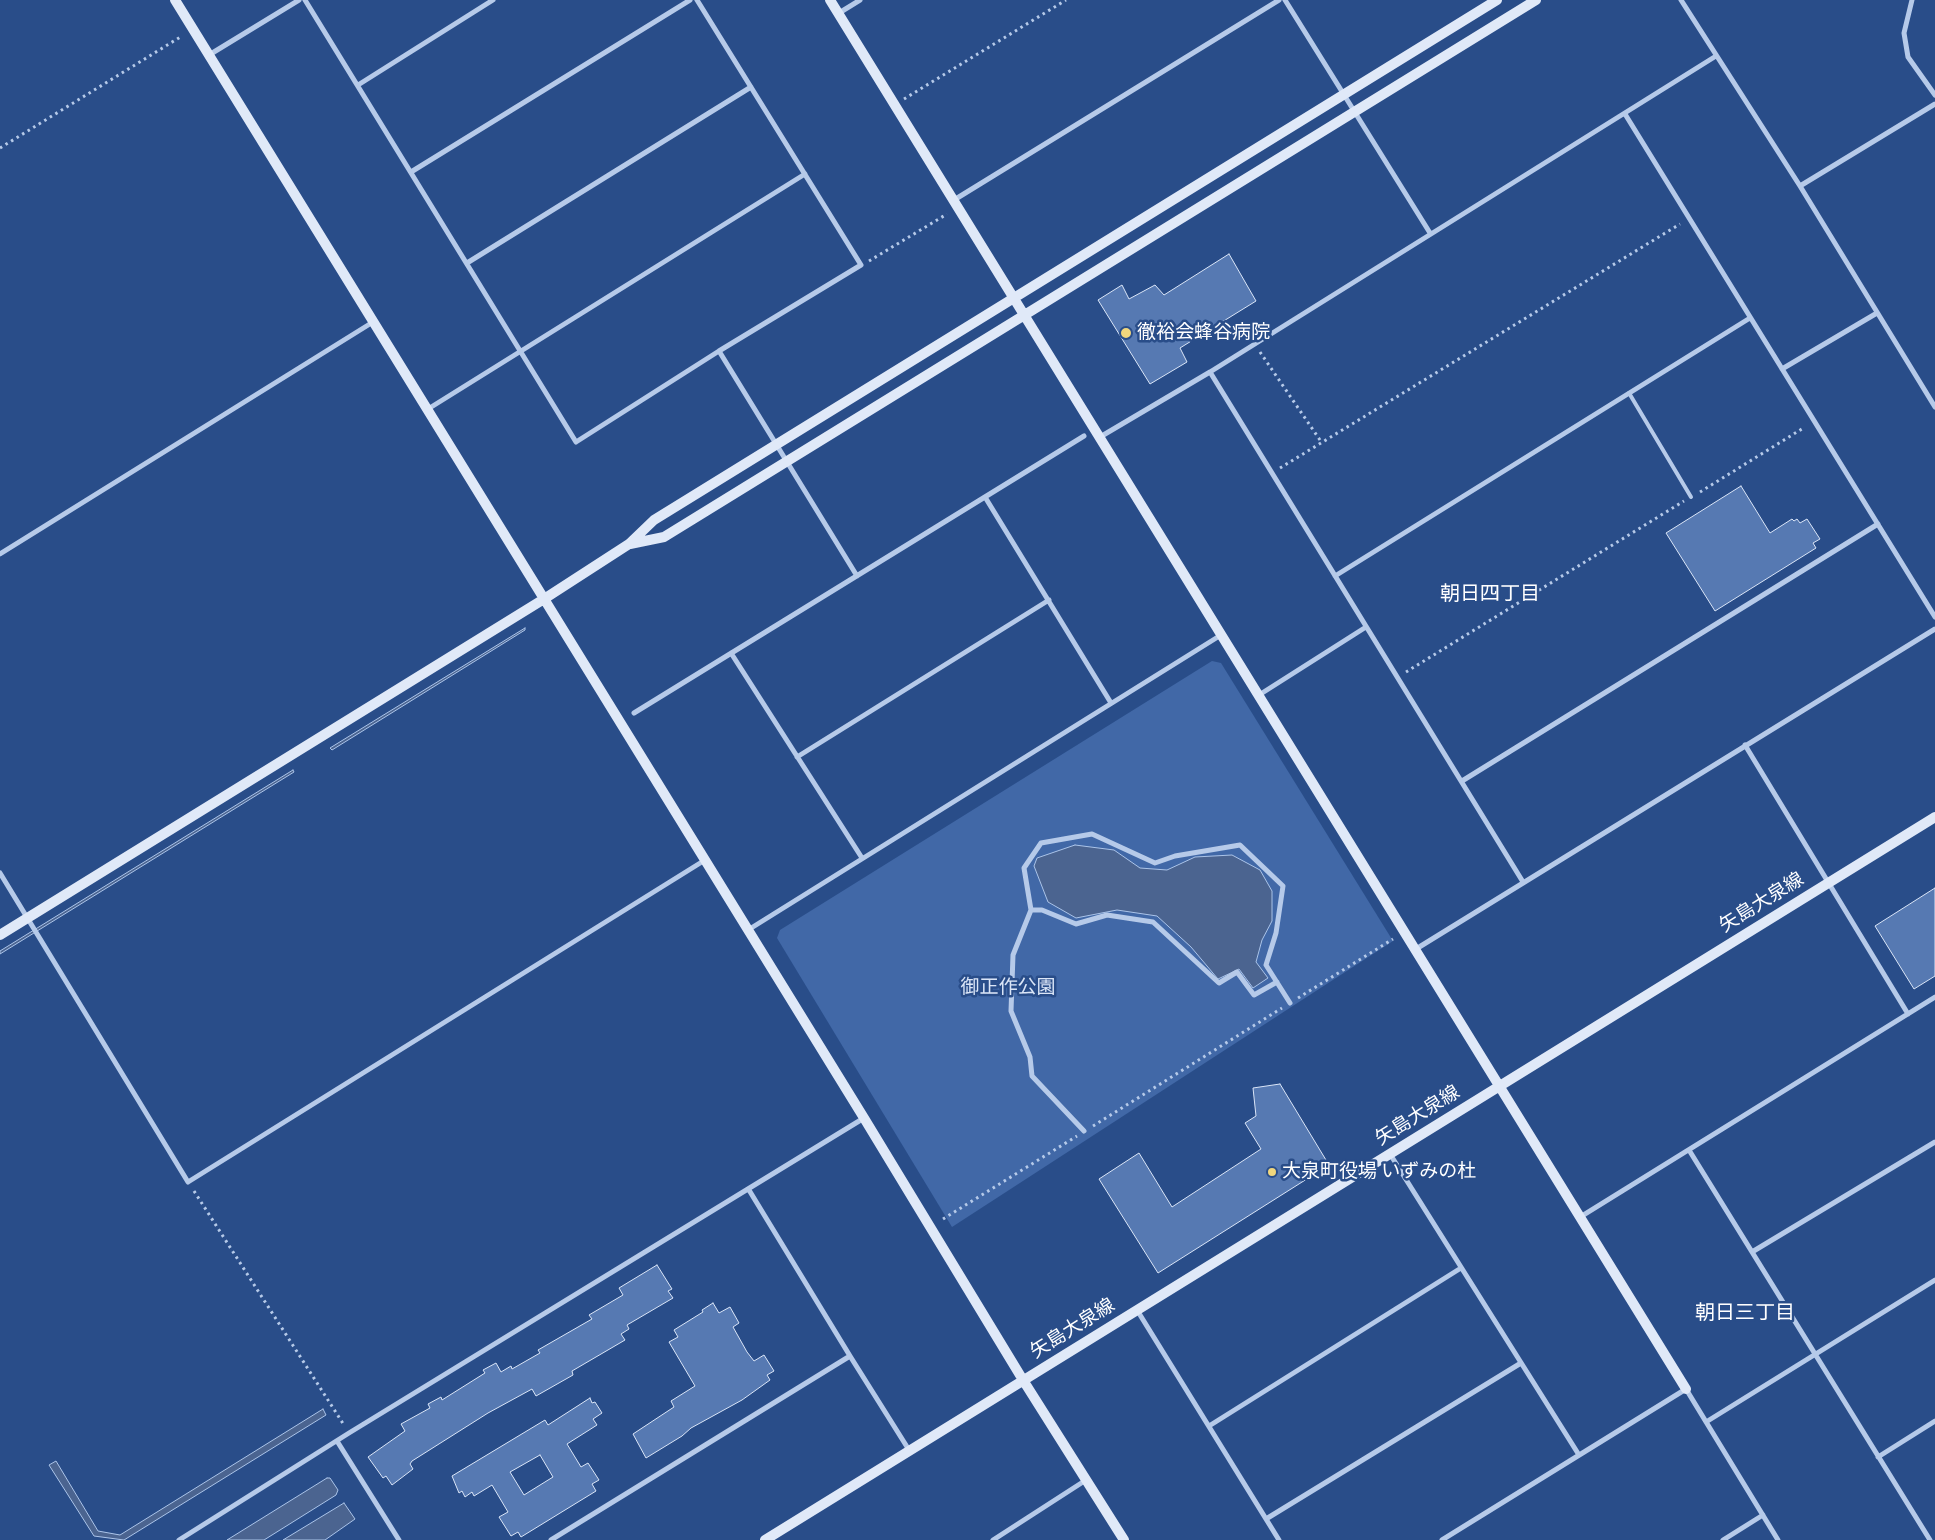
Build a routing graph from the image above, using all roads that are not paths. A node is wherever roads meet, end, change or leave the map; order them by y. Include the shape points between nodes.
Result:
1 (175, 0) edge
2 (299, 0) edge
3 (305, 0) edge
4 (493, 0) edge
5 (690, 0) edge
6 (698, 0) edge
7 (830, 0) edge
8 (860, 0) edge
9 (1279, 0) edge
10 (1285, 0) edge
11 (1497, 0) edge
12 (1536, 0) edge
13 (1681, 0) edge
14 (1912, 0) edge
15 (839, 13) junction
16 (209, 55) junction
17 (1716, 56) junction
18 (358, 85) junction
19 (751, 87) junction
20 (1344, 94) junction
21 (1935, 95) edge
22 (1935, 104) edge
23 (1355, 112) junction
24 (1625, 114) junction
25 (411, 172) junction
26 (805, 174) junction
27 (1800, 186) junction
28 (956, 204) junction
29 (1430, 233) junction
30 (467, 263) junction
31 (1014, 298) junction
32 (1877, 313) junction
33 (1025, 316) junction
34 (1750, 318) junction
35 (373, 322) junction
36 (520, 350) junction
37 (719, 351) junction
38 (1782, 369) junction
39 (1210, 372) junction
40 (1629, 393) junction
41 (1935, 407) edge
42 (427, 409) junction
43 (1084, 436) dead end
44 (1100, 437) junction
45 (777, 445) junction
46 (788, 463) junction
47 (985, 496) junction
48 (1691, 497) road end
49 (1878, 524) junction
50 (629, 544) junction
51 (0, 554) edge
52 (857, 576) junction
53 (1335, 576) junction
54 (544, 599) junction
55 (1049, 600) junction
56 (1935, 617) edge
57 (1366, 627) junction
58 (1935, 628) edge
59 (1222, 634) junction
60 (731, 653) junction
61 (1259, 695) junction
62 (1112, 703) junction
63 (634, 713) dead end
64 (1745, 745) junction
65 (797, 757) junction
66 (1462, 781) junction
67 (1935, 817) edge
68 (862, 858) junction
69 (705, 860) junction
70 (0, 873) edge
71 (1523, 882) junction
72 (1829, 882) junction
73 (1031, 910) junction
74 (27, 918) junction
75 (748, 930) junction
76 (0, 936) edge
77 (1416, 949) junction
78 (1277, 982) junction
79 (1935, 997) edge
80 (1290, 1003) road end
81 (1908, 1014) junction
82 (1500, 1086) junction
83 (864, 1118) junction
84 (1084, 1131) road end
85 (1935, 1142) edge
86 (1689, 1150) junction
87 (1390, 1154) junction
88 (749, 1190) junction
89 (1580, 1217) junction
90 (1752, 1252) junction
91 (1462, 1268) junction
92 (1935, 1280) edge
93 (1138, 1310) junction
94 (1815, 1355) junction
95 (850, 1356) junction
96 (1521, 1363) junction
97 (1022, 1380) junction
98 (1686, 1389) junction
99 (1935, 1421) edge
100 (1706, 1422) junction
101 (1209, 1426) junction
102 (337, 1441) junction
103 (909, 1450) junction
104 (1580, 1455) junction
105 (1878, 1456) junction
106 (1087, 1480) junction
107 (1763, 1515) junction
108 (1266, 1519) junction
109 (179, 1540) edge
110 (399, 1540) edge
111 (551, 1540) edge
112 (765, 1540) edge
113 (993, 1540) edge
114 (1124, 1540) edge
115 (1279, 1540) edge
116 (1442, 1540) edge
117 (1723, 1540) edge
118 (1778, 1540) edge
119 (1930, 1540) edge

1 - 16 street
2 - 16 street
3 - 18 street
4 - 18 street
5 - 25 street
6 - 19 street
7 - 15 street
8 - 15 street
9 - 28 street
10 - 20 street
11 - 20 street
12 - 23 street
13 - 17 street
14 - 21 street via 1904,33 1908,57
15 - 28 street
16 - 35 street
17 - 24 street
17 - 27 street
18 - 25 street
19 - 26 street
19 - 30 street
20 - 23 street
20 - 31 street
22 - 27 street
23 - 29 street
23 - 33 street
24 - 29 street
24 - 34 street
25 - 30 street
26 - 36 street
26 - 37 street via 861,265
27 - 32 street
28 - 31 street
29 - 39 street
30 - 36 street
31 - 33 street
31 - 45 street
32 - 38 street
32 - 41 street
33 - 44 street
33 - 46 street
34 - 38 street
34 - 40 street
35 - 42 street
35 - 51 street
36 - 37 street via 576,442
36 - 42 street
37 - 45 street
38 - 49 street
39 - 44 street
39 - 53 street
40 - 48 lane
40 - 53 street
42 - 54 street
43 - 47 street
44 - 59 street
45 - 46 street
45 - 50 street via 654,520
46 - 50 street via 664,537
46 - 52 street
47 - 52 street
47 - 55 street
49 - 56 street
49 - 66 street
50 - 54 street
52 - 60 street
53 - 57 street
54 - 69 street
54 - 74 street
55 - 62 street
55 - 65 street
57 - 61 street
57 - 66 street
58 - 64 street
59 - 61 street
59 - 62 street
60 - 63 street
60 - 65 street
61 - 77 street
62 - 68 street
64 - 71 street
64 - 72 street
65 - 68 street
66 - 71 street
67 - 72 street, 矢島大泉線
68 - 75 street
69 - 74 street via 188,1182
69 - 75 street
70 - 74 street
71 - 77 street
72 - 81 street
72 - 82 street, 矢島大泉線
73 - 78 street via 1042,910 1076,924 1107,915 1153,922 1219,983 1237,972 1254,995
73 - 78 street via 1024,868 1041,843 1092,834 1155,864 1184,854 1240,845 1283,886 1276,933 1266,965
73 - 84 street via 1013,955 1011,1010 1030,1057 1032,1076
74 - 76 street
75 - 83 street
77 - 82 street
78 - 80 street
79 - 81 street
81 - 86 street
82 - 87 street, 矢島大泉線
82 - 89 street
83 - 88 street
83 - 97 street
85 - 90 street
86 - 89 street
86 - 90 street
87 - 91 street
87 - 93 street, 矢島大泉線
88 - 95 street
88 - 102 street
89 - 98 street
90 - 94 street
91 - 96 street
91 - 101 street
92 - 94 street
93 - 97 street, 矢島大泉線
93 - 101 street
94 - 100 street
94 - 105 street
95 - 103 street
95 - 111 street
96 - 104 street
96 - 108 street
97 - 103 street, 矢島大泉線
97 - 106 street
98 - 100 street
98 - 104 street
99 - 105 street
100 - 107 street
101 - 108 street
102 - 109 street
102 - 110 street
103 - 112 street, 矢島大泉線
104 - 116 street
105 - 119 street
106 - 113 street
106 - 114 street
107 - 117 street
107 - 118 street
108 - 115 street

